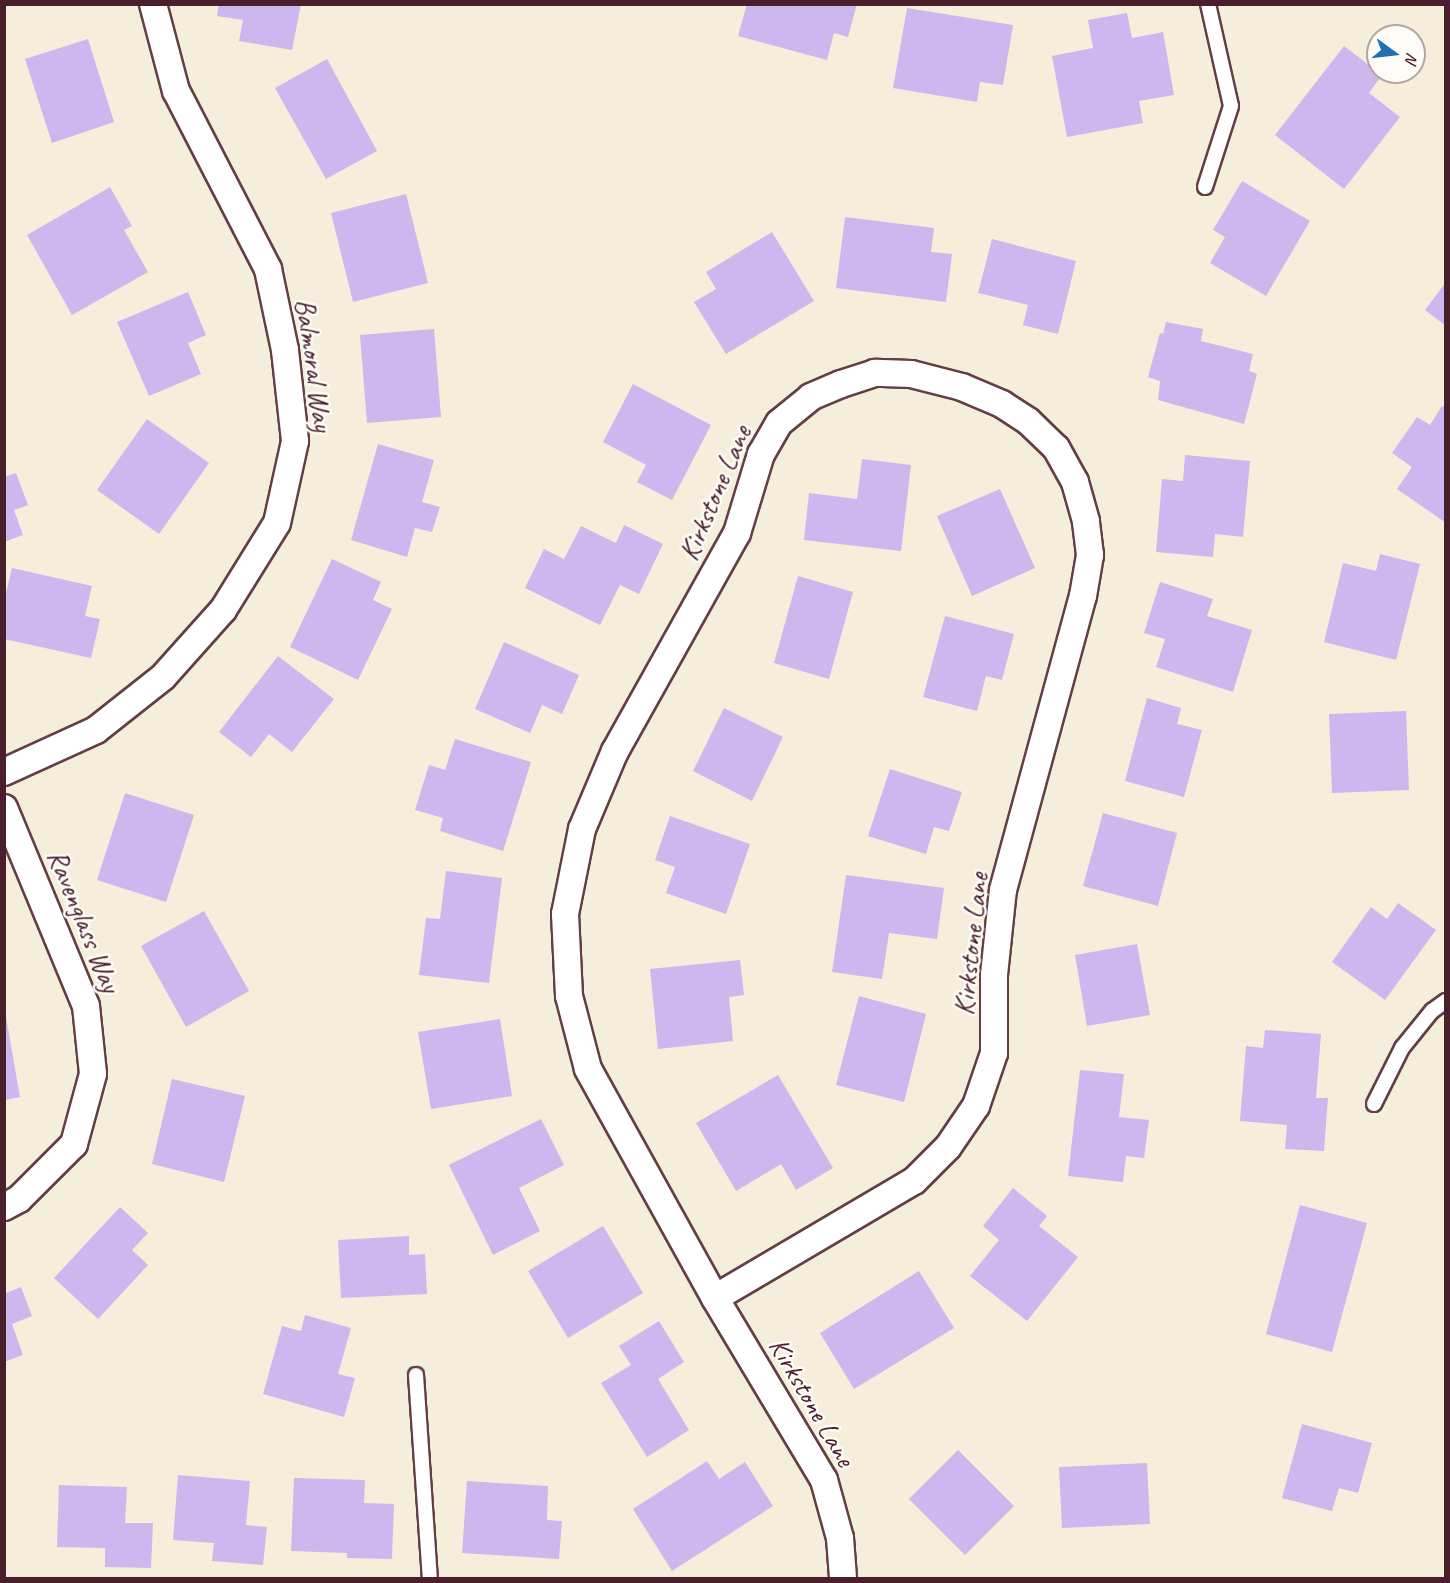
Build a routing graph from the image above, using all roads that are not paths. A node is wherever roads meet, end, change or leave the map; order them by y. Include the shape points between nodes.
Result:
1 (153, 4) edge
2 (1208, 4) edge
3 (1205, 187) dead end
4 (4, 772) edge
5 (4, 808) edge
6 (1446, 1001) edge
7 (1374, 1104) dead end
8 (4, 1207) edge
9 (716, 1298) junction
10 (416, 1375) dead end
11 (430, 1578) edge
12 (843, 1578) edge

1 - 4 street, Balmoral Way via 176,91 268,269 285,350 295,441 277,523 223,610 163,677 96,730
2 - 3 lane via 1231,106
5 - 8 street, Ravenglass Way via 86,1006 93,1074 74,1144 19,1199
6 - 7 lane via 1432,1011 1402,1048
9 - 9 street, Kirkstone Lane via 588,1069 569,996 565,914 582,829 615,751 737,533 760,454 779,423 811,397 841,384 875,374 911,374 962,387 1002,404 1028,422 1056,448 1075,482 1086,521 1090,555 1083,596 1003,890 994,975 994,1053 976,1106 948,1147 914,1181
9 - 12 street, Kirkstone Lane via 824,1480 840,1538
10 - 11 lane

